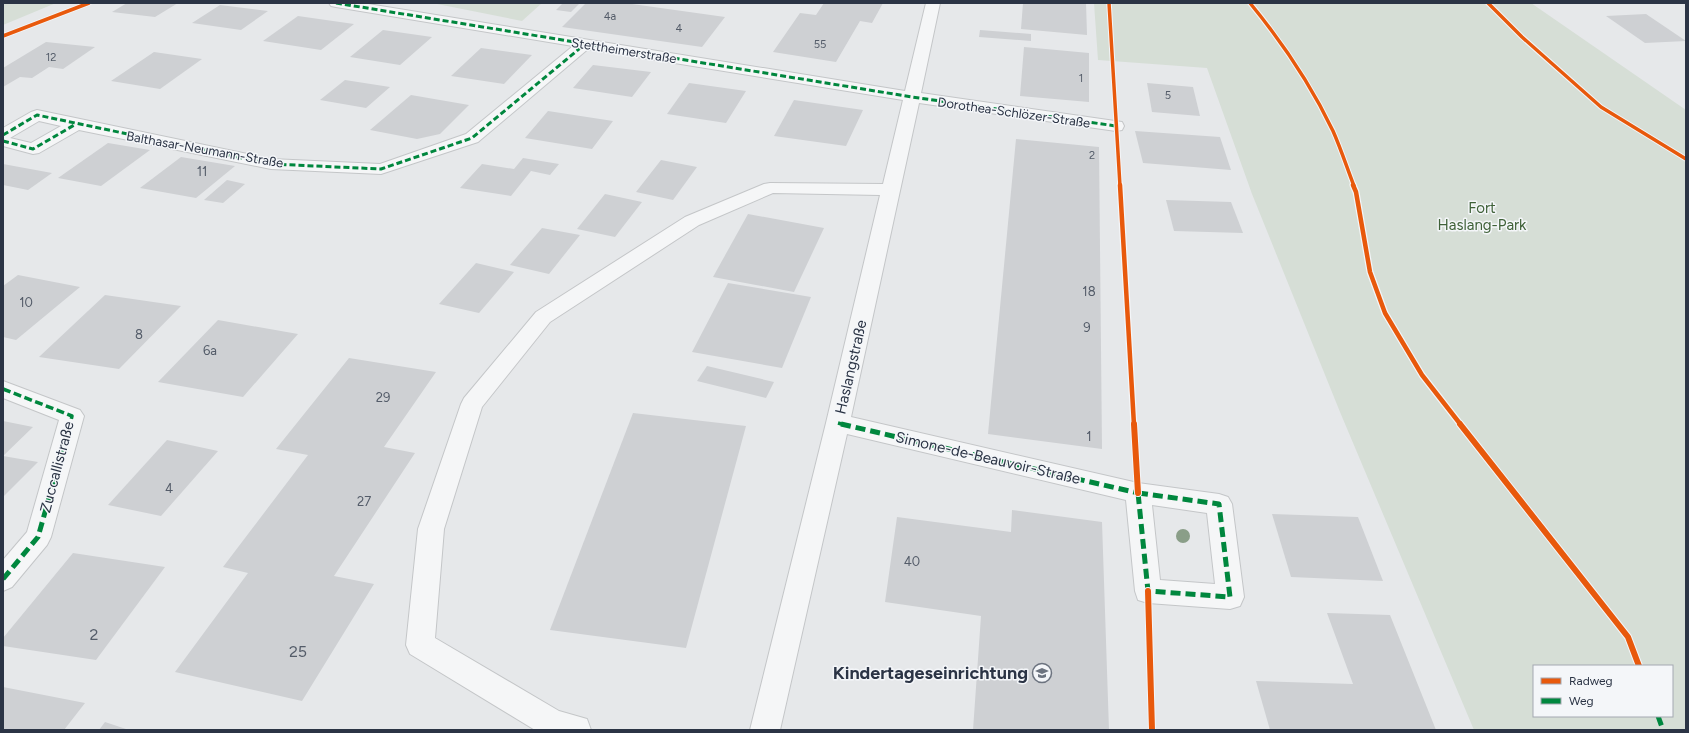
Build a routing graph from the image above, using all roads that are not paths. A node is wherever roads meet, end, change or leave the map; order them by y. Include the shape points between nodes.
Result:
1 (336, 3) edge
2 (933, 3) edge
3 (585, 44) junction
4 (912, 97) junction
5 (76, 124) junction
6 (1116, 126) dead end
7 (3, 135) edge
8 (3, 141) edge
9 (891, 190) junction
10 (3, 389) edge
11 (838, 423) junction
12 (1138, 493) junction
13 (3, 579) edge
14 (576, 730) edge
15 (765, 730) edge

1 - 3 street, Stettheimerstraße
2 - 4 street, Haslangstraße
3 - 4 street, Stettheimerstraße
3 - 5 street, Balthasar-Neumann-Straße via 472,138 381,169 271,164
4 - 6 street, Dorothea-Schlözer-Straße
4 - 9 street, Haslangstraße
5 - 7 street, Balthasar-Neumann-Straße via 38,115
5 - 8 street via 33,149
9 - 11 street, Haslangstraße
9 - 14 street via 770,188 692,221 543,317 472,404 432,528 420,645 553,724
10 - 13 street, Zuccallistraße via 72,416 38,537
11 - 12 street, Simone-de-Beauvoir-Straße
11 - 15 street, Haslangstraße
12 - 12 street, Simone-de-Beauvoir-Straße via 1148,591 1230,597 1219,504

